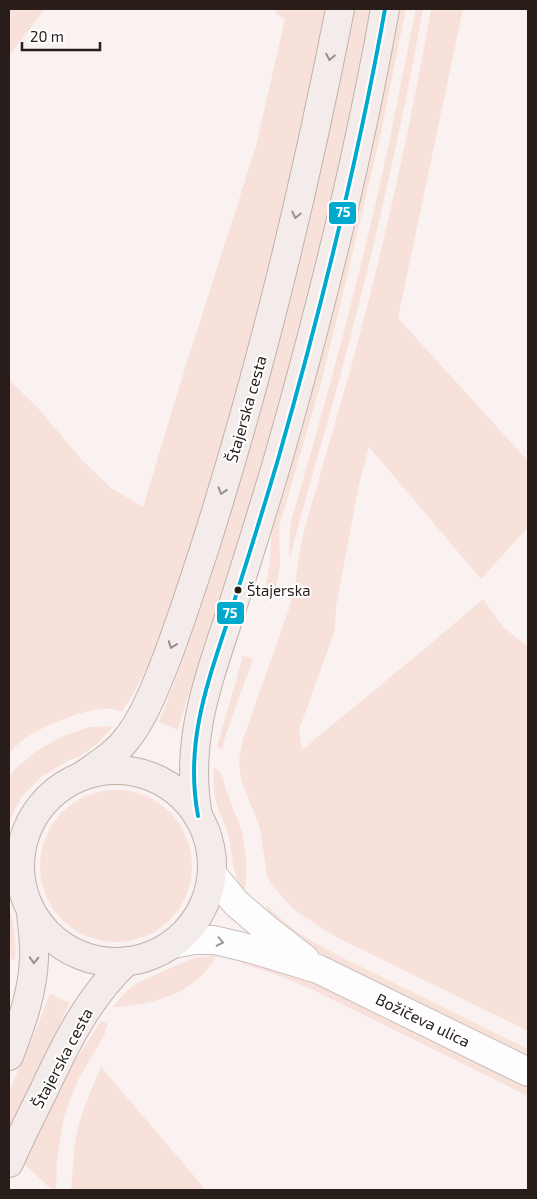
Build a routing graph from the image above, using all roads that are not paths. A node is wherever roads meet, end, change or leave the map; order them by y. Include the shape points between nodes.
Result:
1 (340, 9) edge
2 (385, 9) edge
3 (82, 776) junction
4 (198, 816) junction
5 (212, 874) junction
6 (31, 911) junction
7 (172, 944) junction
8 (127, 962) junction
9 (318, 969) junction
10 (9, 1056) edge
11 (528, 1072) edge
12 (9, 1163) edge

1 -> 3 main road, Štajerska cesta via 306,172 270,321 184,614 156,686 134,729 121,746
2 - 4 main road, Štajerska cesta via 319,310 279,456 199,720 193,767
3 - 4 main road, Štajerska cesta via 93,772 131,770 152,776 177,792
3 - 6 main road, Štajerska cesta via 47,798 25,833 20,851 20,873
4 - 5 main road, Štajerska cesta via 210,844
5 - 7 main road, Štajerska cesta via 199,914 188,930
5 - 9 street, Božičeva ulica via 236,903
6 - 8 main road, Štajerska cesta via 50,935 74,953 100,961
6 -> 10 main road, Štajerska cesta via 32,980
7 - 8 main road, Štajerska cesta via 155,954
7 -> 9 street, Božičeva ulica via 214,940
8 - 12 main road, Štajerska cesta via 105,984 69,1038
9 - 11 street, Božičeva ulica

